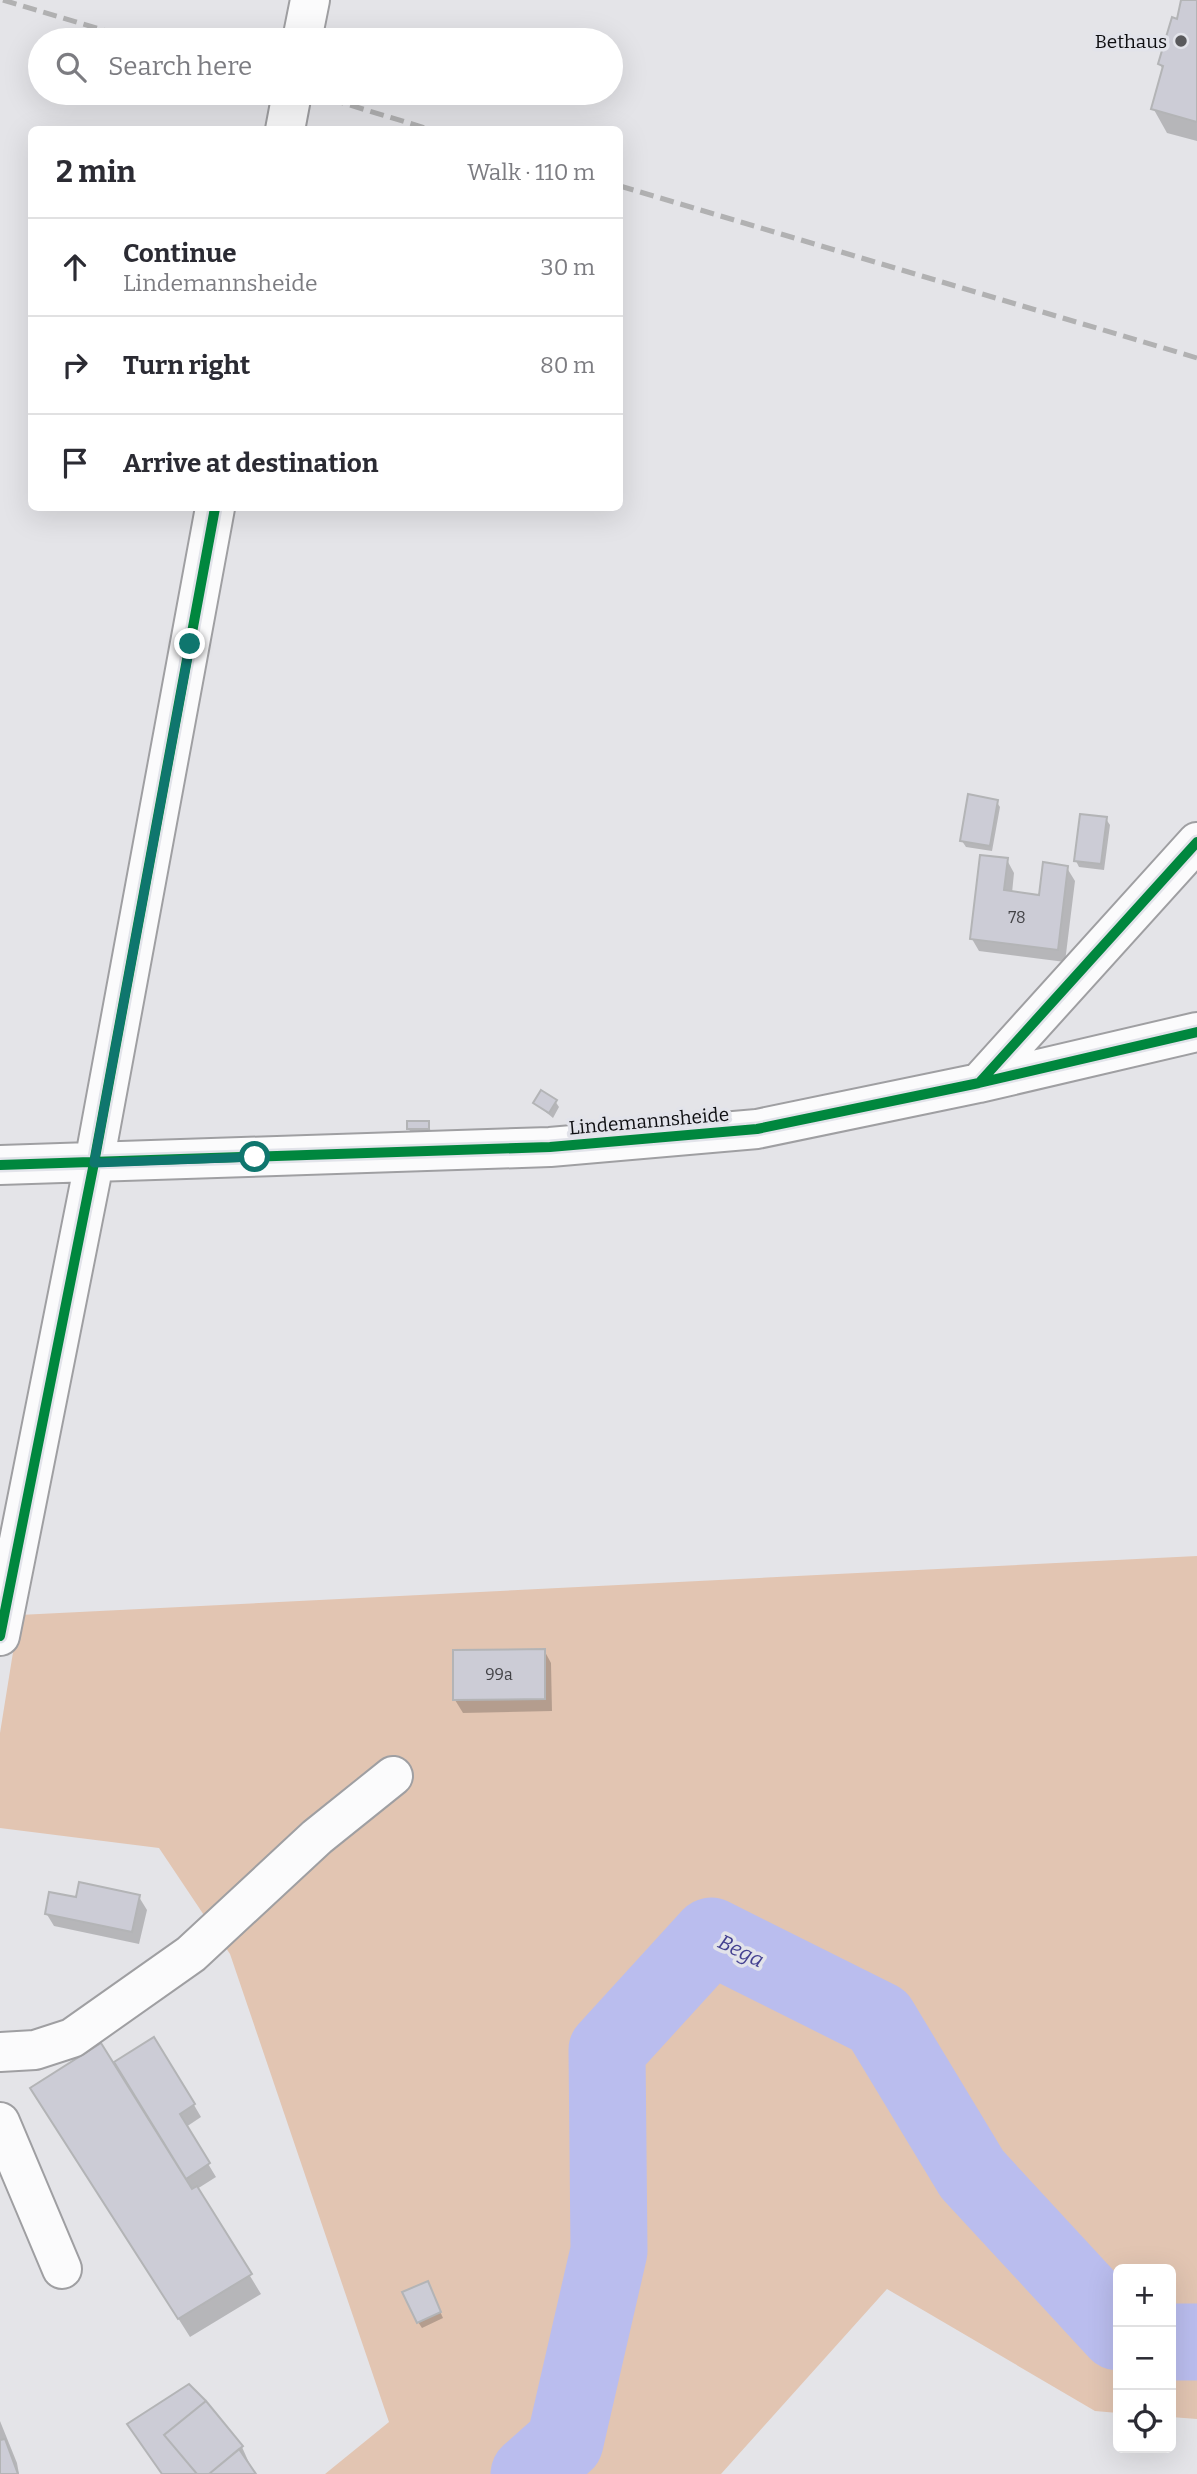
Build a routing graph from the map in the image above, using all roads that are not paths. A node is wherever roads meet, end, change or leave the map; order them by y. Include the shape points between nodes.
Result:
1 (310, 0) edge
2 (304, 28) edge
3 (290, 105) edge
4 (286, 126) edge
5 (214, 511) edge
6 (1197, 842) edge
7 (1197, 1032) edge
8 (979, 1083) junction
9 (94, 1163) junction
10 (0, 1165) edge
11 (0, 1636) edge
12 (393, 1776) dead end
13 (0, 2052) edge
14 (0, 2122) edge
15 (62, 2269) dead end

1 - 2 street
3 - 4 street
5 - 9 street
6 - 8 street
7 - 8 street, Lindemannsheide
8 - 9 street, Lindemannsheide via 757,1129 550,1147
9 - 10 street, Lindemannsheide
9 - 11 street
12 - 13 street via 317,1837 191,1954 83,2031 35,2050
14 - 15 street

